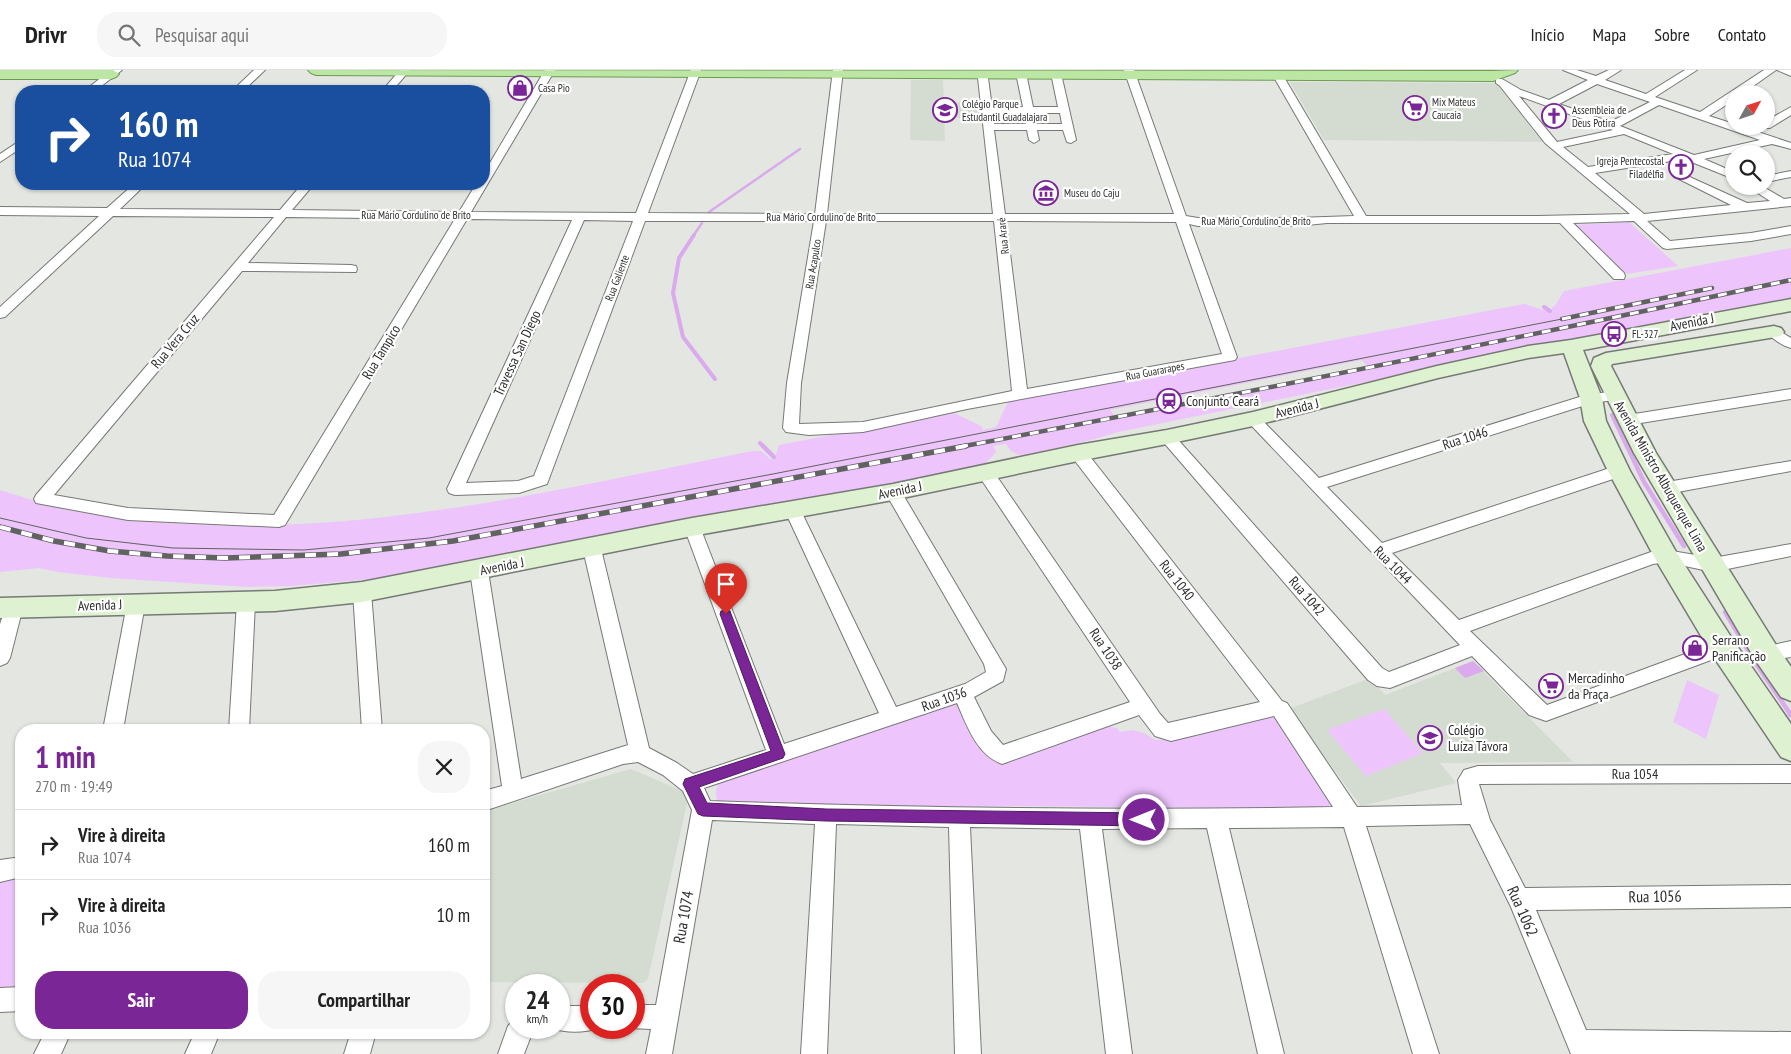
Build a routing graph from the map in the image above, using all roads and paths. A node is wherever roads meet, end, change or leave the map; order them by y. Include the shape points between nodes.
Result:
1 (316, 70) edge
2 (404, 70) edge
3 (1527, 70) edge
4 (1568, 70) edge
5 (1616, 70) edge
6 (1692, 70) edge
7 (1771, 70) edge
8 (1782, 70) edge
9 (114, 72) edge
10 (258, 72) edge
11 (549, 73) edge
12 (695, 73) edge
13 (838, 73) edge
14 (1422, 73) edge
15 (1791, 73) edge
16 (0, 74) edge
17 (983, 74) edge
18 (1131, 74) edge
19 (1277, 75) edge
20 (1022, 78) junction
21 (1057, 78) junction
22 (1504, 78) edge
23 (1598, 80) junction
24 (97, 85) edge
25 (244, 85) edge
26 (392, 85) edge
27 (1748, 85) edge
28 (1648, 97) junction
29 (1725, 100) edge
30 (1659, 101) junction
31 (1550, 104) junction
32 (1064, 110) junction
33 (1791, 110) edge
34 (988, 111) junction
35 (1028, 111) junction
36 (1701, 116) junction
37 (1775, 120) edge
38 (1725, 124) edge
39 (989, 126) junction
40 (1031, 126) junction
41 (1611, 126) junction
42 (1068, 127) junction
43 (1624, 131) junction
44 (1757, 135) edge
45 (1034, 140) dead end
46 (1071, 140) dead end
47 (1772, 141) junction
48 (1555, 146) junction
49 (1791, 146) edge
50 (15, 148) edge
51 (1690, 157) junction
52 (0, 159) edge
53 (490, 171) edge
54 (1586, 171) junction
55 (1725, 172) edge
56 (1791, 174) edge
57 (1683, 177) dead end
58 (1775, 177) edge
59 (134, 190) edge
60 (303, 190) edge
61 (479, 190) edge
62 (1772, 195) edge
63 (1786, 202) edge
64 (1744, 207) junction
65 (0, 212) edge
66 (110, 212) junction
67 (283, 214) junction
68 (464, 215) junction
69 (580, 216) junction
70 (640, 217) junction
71 (821, 217) junction
72 (1000, 217) junction
73 (1181, 218) junction
74 (1642, 218) junction
75 (1563, 219) junction
76 (1362, 220) junction
77 (1791, 230) edge
78 (238, 267) junction
79 (352, 269) dead end
80 (1619, 276) dead end
81 (1791, 305) edge
82 (1748, 312) junction
83 (0, 314) edge
84 (1774, 332) junction
85 (1791, 344) edge
86 (1572, 346) junction
87 (1020, 394) junction
88 (1791, 394) edge
89 (1603, 397) junction
90 (1253, 419) junction
91 (1628, 420) junction
92 (791, 428) joint
93 (1167, 437) junction
94 (1078, 453) junction
95 (1791, 466) edge
96 (1619, 471) junction
97 (985, 472) junction
98 (541, 480) joint
99 (1315, 485) junction
100 (1667, 488) junction
101 (893, 492) junction
102 (42, 499) joint
103 (793, 511) junction
104 (692, 528) junction
105 (592, 549) junction
106 (1791, 550) edge
107 (1379, 551) junction
108 (1666, 556) junction
109 (1712, 565) junction
110 (479, 571) junction
111 (362, 592) junction
112 (246, 602) junction
113 (136, 604) junction
114 (7, 608) edge
115 (1456, 628) junction
116 (1476, 647) junction
117 (1723, 648) junction
118 (1791, 648) edge
119 (1766, 653) junction
120 (0, 658) edge
121 (1791, 689) edge
122 (962, 692) junction
123 (1144, 705) junction
124 (1276, 707) junction
125 (891, 718) junction
126 (114, 724) edge
127 (239, 724) edge
128 (372, 724) edge
129 (1791, 748) edge
130 (640, 753) junction
131 (778, 754) junction
132 (1791, 774) edge
133 (1478, 775) joint
134 (690, 784) junction
135 (513, 792) junction
136 (490, 799) edge
137 (703, 810) junction
138 (1477, 814) junction
139 (826, 815) junction
140 (958, 817) junction
141 (1352, 818) junction
142 (1090, 819) junction
143 (1216, 820) junction
144 (15, 868) edge
145 (0, 871) edge
146 (1791, 896) edge
147 (1519, 899) junction
148 (15, 999) edge
149 (0, 1000) edge
150 (665, 1017) junction
151 (645, 1018) edge
152 (56, 1039) edge
153 (205, 1039) edge
154 (362, 1039) edge
155 (516, 1039) edge
156 (1791, 1045) edge
157 (1581, 1048) edge
158 (48, 1054) edge
159 (198, 1054) edge
160 (357, 1054) edge
161 (511, 1054) edge
162 (659, 1054) edge
163 (814, 1054) edge
164 (968, 1054) edge
165 (1119, 1054) edge
166 (1271, 1054) edge
167 (1426, 1054) edge

1 - 2 main road
2 - 11 main road
2 - 26 street
3 - 22 main road
4 - 23 street
5 - 23 street
6 - 28 street
7 - 27 street
8 - 15 street
9 - 16 main road
9 - 24 street
10 - 25 street
11 - 12 main road
11 - 53 street, Rua Tampico
12 - 13 main road
12 - 70 street, Rua Galiente
13 - 17 main road
13 - 71 street, Rua Acapulco
14 - 19 main road
14 - 22 main road
17 - 18 main road
17 - 20 main road
17 - 34 street, Rua Araré
18 - 19 main road
18 - 21 main road
18 - 73 street, Rua Guararapes
19 - 22 main road
19 - 76 street
20 - 21 main road
20 - 35 street
21 - 32 street
22 - 31 street via 1517,92
22 - 48 street via 1535,124
23 - 28 street
23 - 31 street
28 - 30 street
29 - 36 street
30 - 36 street
30 - 41 street
31 - 41 street
32 - 35 street
32 - 42 street
33 - 37 street
34 - 35 street
34 - 39 street, Rua Araré
35 - 40 street
36 - 38 street
39 - 40 street
39 - 72 street, Rua Araré
40 - 42 street
40 - 45 street
41 - 43 street
42 - 46 street
43 - 48 street
43 - 51 street
44 - 47 street
47 - 49 street
47 - 51 street
48 - 54 street
50 - 52 street
51 - 54 street
51 - 55 street
54 - 74 street
56 - 58 street
57 - 64 street
59 - 66 street
60 - 67 street, Rua Vera Cruz
61 - 68 street, Rua Tampico
62 - 63 street
63 - 64 street, Rua Mário Cordulino de Brito
64 - 74 street, Rua Mário Cordulino de Brito
65 - 66 street, Rua Mário Cordulino de Brito
66 - 67 street, Rua Mário Cordulino de Brito
66 - 83 street
67 - 68 street, Rua Mário Cordulino de Brito
67 - 78 street, Rua Vera Cruz
68 - 69 street, Rua Mário Cordulino de Brito
68 - 102 street, Rua Tampico via 278,521 128,514
69 - 70 street, Rua Mário Cordulino de Brito
69 - 98 street, Travessa San Diego via 455,489 520,487
70 - 71 street, Rua Mário Cordulino de Brito
70 - 98 street, Rua Galiente
71 - 72 street, Rua Mário Cordulino de Brito
71 - 92 street, Rua Acapulco via 794,383
72 - 73 street, Rua Mário Cordulino de Brito
72 - 87 street, Rua Araré
73 - 76 street, Rua Mário Cordulino de Brito via 1198,222
73 - 87 street, Rua Guararapes via 1230,357
74 - 75 street, Rua Mário Cordulino de Brito
74 - 77 street via 1639,220 1667,245
75 - 76 street, Rua Mário Cordulino de Brito
75 - 80 street
78 - 79 street
78 - 102 street, Rua Vera Cruz
81 - 82 street, Avenida J
82 - 84 street
82 - 86 street, Avenida J
84 - 85 street
84 - 89 street, Avenida Ministro Albuquerque Lima via 1606,359 1601,362
86 - 89 street, Avenida Ministro Albuquerque Lima
86 - 90 street, Avenida J via 1446,370
87 - 92 street, Rua Guararapes via 863,427
88 - 91 street
89 - 91 street, Avenida Ministro Albuquerque Lima
89 - 96 street, Avenida Ministro Albuquerque Lima via 1595,420
89 - 99 street, Rua 1046
90 - 93 street, Avenida J
90 - 99 street, Rua 1044
91 - 100 street, Avenida Ministro Albuquerque Lima
93 - 94 street, Avenida J
93 - 116 street, Rua 1042 via 1375,674 1390,680
94 - 97 street, Avenida J
94 - 124 street, Rua 1040
95 - 100 street
96 - 107 street
96 - 108 street, Avenida Ministro Albuquerque Lima
97 - 101 street, Avenida J
97 - 123 street, Rua 1038
99 - 107 street, Rua 1044
100 - 109 street, Avenida Ministro Albuquerque Lima
101 - 103 street, Avenida J
101 - 122 street, Rua 1036 via 996,670 991,680
103 - 104 street, Avenida J
103 - 125 street
104 - 105 street, Avenida J
104 - 131 street
105 - 110 street, Avenida J
105 - 130 street
106 - 109 street
107 - 115 street, Rua 1044
108 - 109 street
108 - 115 street via 1652,558
108 - 117 street, Avenida Ministro Albuquerque Lima
109 - 119 street, Avenida Ministro Albuquerque Lima
110 - 111 street, Avenida J
110 - 135 street
111 - 112 street, Avenida J
111 - 128 street
112 - 113 street, Avenida J
112 - 127 street
113 - 114 street, Avenida J
113 - 126 street
114 - 120 street
115 - 116 street, Rua 1044
116 - 117 street, Rua 1044 via 1536,709 1546,713
117 - 129 street, Avenida Ministro Albuquerque Lima
118 - 119 street
119 - 121 street, Avenida Ministro Albuquerque Lima
122 - 123 street via 988,744 1002,755
122 - 125 street, Rua 1036
123 - 124 street, Rua 1038 via 1162,730 1171,732
124 - 141 street, Rua 1040
125 - 131 street, Rua 1036
130 - 134 street
130 - 135 street via 623,755
131 - 134 street, Rua 1036
132 - 133 street, Rua 1054
133 - 138 street, Rua 1062 via 1468,780 1468,793
134 - 137 street
135 - 136 street
137 - 139 street
137 - 150 street, Rua 1074
138 - 141 street
138 - 147 street, Rua 1062
139 - 140 street
139 - 163 street
140 - 142 street
140 - 164 street
141 - 143 street
141 - 167 street, Rua 1040
142 - 143 street
142 - 165 street
143 - 166 street
144 - 145 street
146 - 147 street, Rua 1056
147 - 157 street, Rua 1062
148 - 149 street
150 - 151 street
150 - 162 street, Rua 1074
152 - 158 street
153 - 159 street
154 - 160 street
155 - 161 street
156 - 157 street

